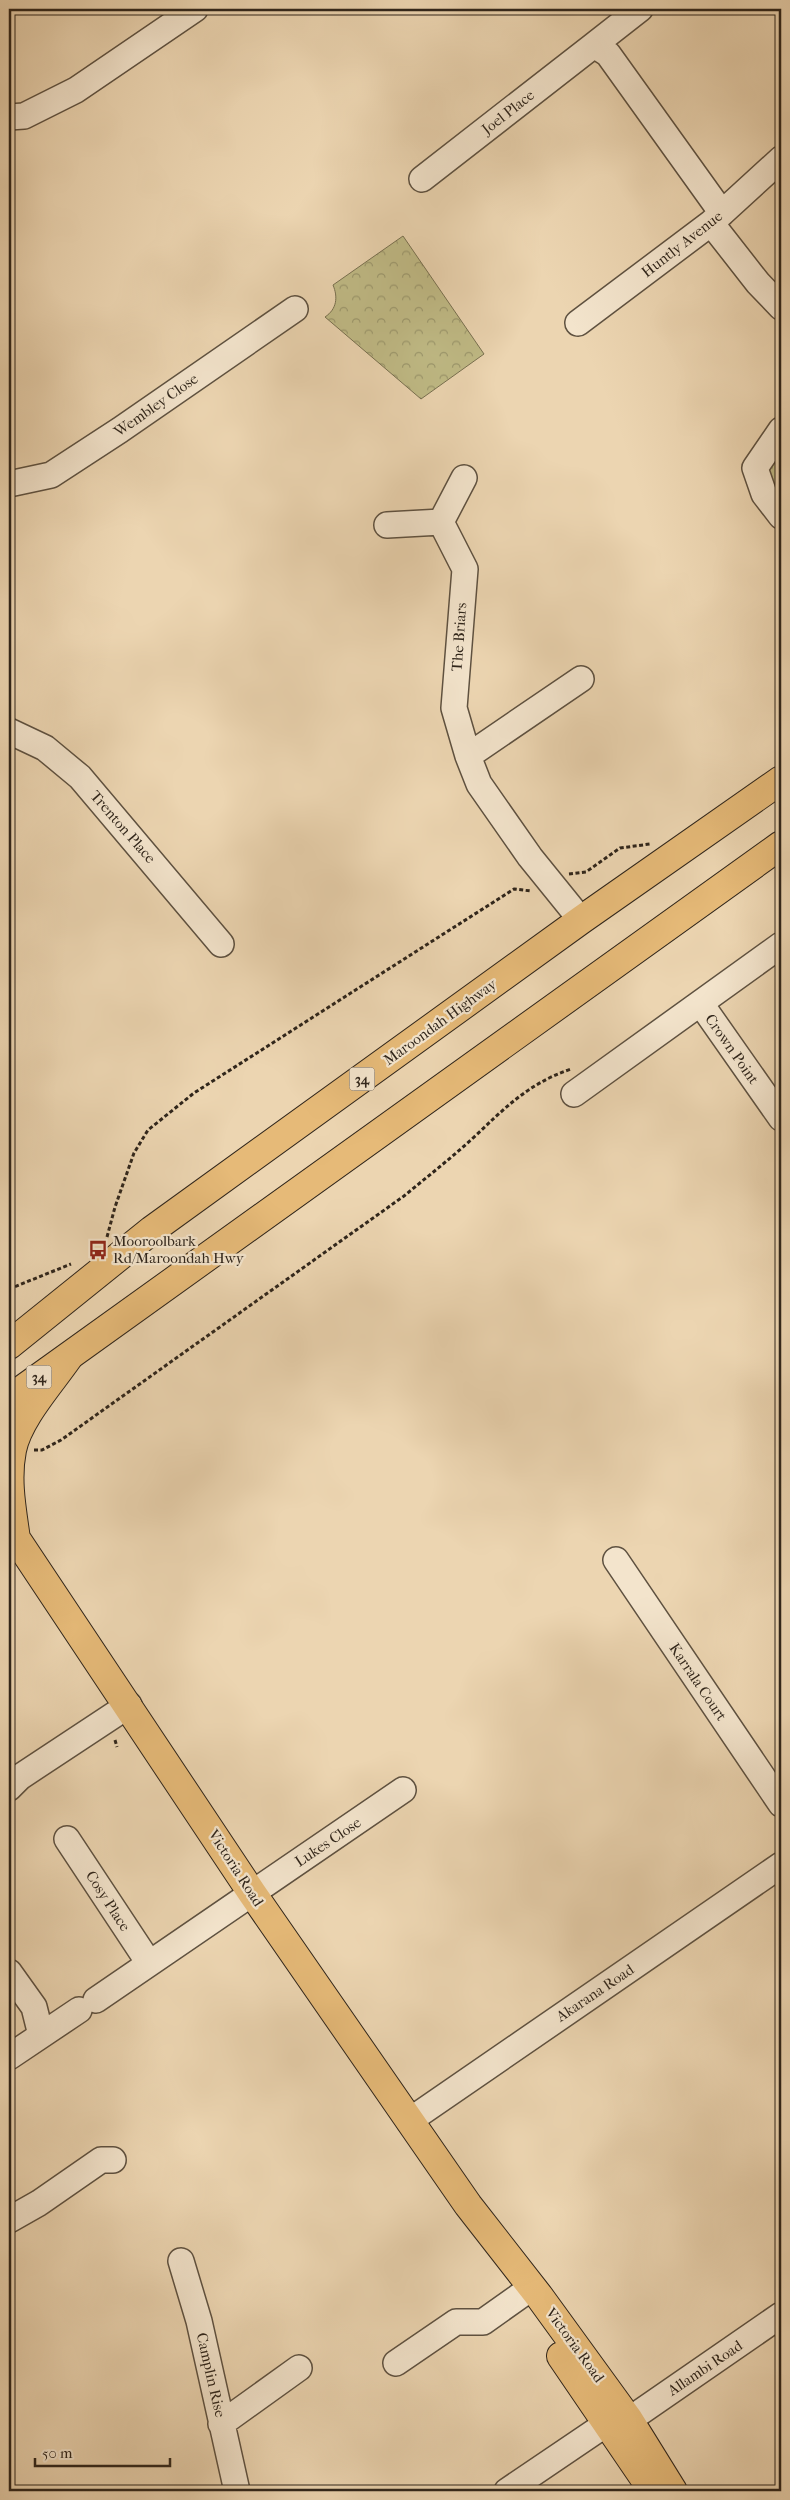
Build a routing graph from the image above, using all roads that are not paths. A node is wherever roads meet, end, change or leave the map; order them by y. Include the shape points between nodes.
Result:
1 (195, 9) edge
2 (640, 9) edge
3 (594, 45) junction
4 (9, 117) edge
5 (781, 159) edge
6 (422, 178) dead end
7 (717, 218) junction
8 (781, 307) edge
9 (295, 309) dead end
10 (578, 323) dead end
11 (781, 430) edge
12 (464, 478) dead end
13 (9, 484) edge
14 (781, 516) edge
15 (440, 522) junction
16 (387, 525) dead end
17 (581, 679) dead end
18 (9, 731) edge
19 (468, 756) junction
20 (781, 780) edge
21 (781, 845) edge
22 (580, 920) junction
23 (221, 944) dead end
24 (781, 945) edge
25 (701, 1004) junction
26 (574, 1094) dead end
27 (781, 1118) edge
28 (14, 1338) edge
29 (70, 1355) junction
30 (9, 1399) edge
31 (13, 1534) edge
32 (616, 1560) dead end
33 (129, 1705) junction
34 (9, 1788) edge
35 (403, 1790) dead end
36 (781, 1804) edge
37 (67, 1839) dead end
38 (781, 1865) edge
39 (252, 1893) junction
40 (149, 1963) junction
41 (9, 1972) edge
42 (41, 2035) junction
43 (9, 2057) edge
44 (409, 2121) junction
45 (113, 2160) dead end
46 (468, 2205) junction
47 (9, 2220) edge
48 (181, 2261) dead end
49 (521, 2295) junction
50 (781, 2315) edge
51 (396, 2363) dead end
52 (299, 2368) dead end
53 (617, 2422) junction
54 (221, 2424) junction
55 (236, 2491) edge
56 (507, 2491) edge
57 (653, 2491) edge
58 (673, 2491) edge

1 - 4 street via 76,90 24,116
2 - 3 street, Joel Place
3 - 6 street, Joel Place
3 - 7 street via 608,54
5 - 7 street, Huntly Avenue
7 - 8 street via 758,283
7 - 10 street, Huntly Avenue
9 - 13 street, Wembley Close via 51,474
11 - 14 street via 756,468 764,494
12 - 15 street
15 - 16 street
15 - 19 street, The Briars via 465,569 454,708
17 - 19 street
18 - 23 street, Trenton Place via 45,748 80,777
19 - 22 street, The Briars via 479,784
20 - 22 main road, Maroondah Highway / 34
21 - 29 main road, 34
22 - 28 main road, Maroondah Highway / 34 via 152,1230
24 - 25 street
25 - 26 street
25 - 27 street, Crown Point
29 - 30 main road, 34
29 - 31 main road via 20,1427 12,1450 10,1498
31 - 33 main road, Victoria Road
32 - 36 street, Karrala Court
33 - 34 street via 20,1777
33 - 39 main road, Victoria Road
35 - 39 street, Lukes Close
37 - 40 street, Cosy Place
38 - 44 street, Akarana Road
39 - 40 street
39 - 44 main road, Victoria Road
40 - 42 street
41 - 42 street via 34,2007
42 - 43 street
44 - 46 main road, Victoria Road
45 - 47 street via 101,2160
46 - 49 main road, Victoria Road
46 - 53 main road, Victoria Road via 539,2296
48 - 54 street, Camplin Rise
49 - 51 street via 484,2322 456,2322
49 - 53 main road, Victoria Road
50 - 53 street, Allambi Road
52 - 54 street
53 - 56 street, Allambi Road
53 - 57 main road, Victoria Road
53 - 58 main road, Victoria Road
54 - 55 street, Camplin Rise

